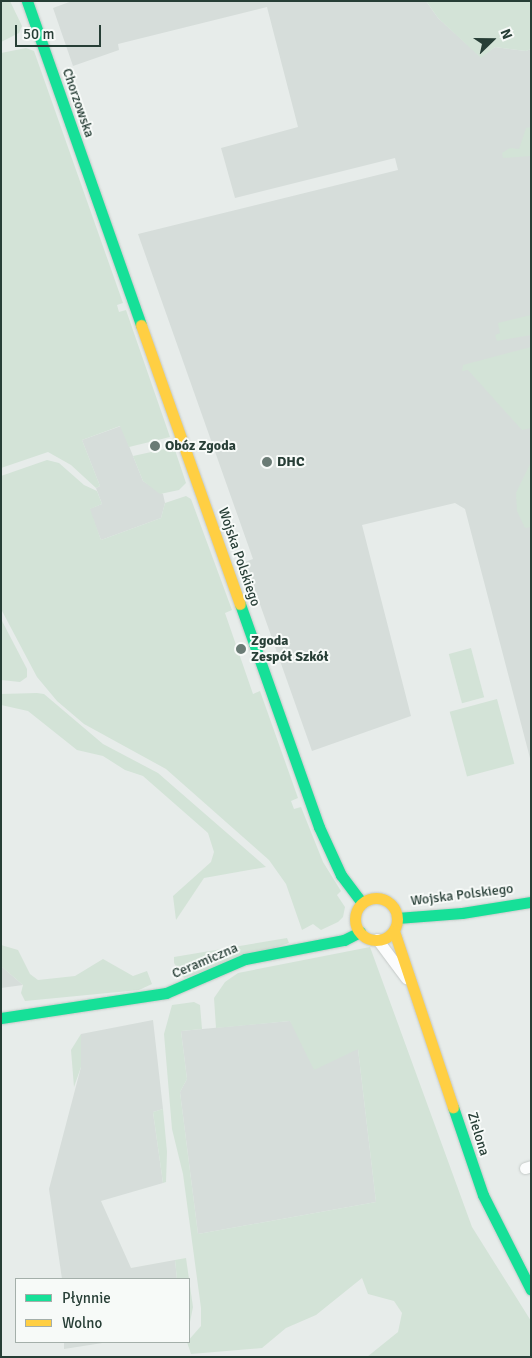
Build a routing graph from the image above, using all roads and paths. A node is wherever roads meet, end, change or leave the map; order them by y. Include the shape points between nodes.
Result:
1 (27, 1) edge
2 (102, 215) joint
3 (531, 902) edge
4 (362, 903) junction
5 (397, 918) junction
6 (394, 931) junction
7 (360, 932) junction
8 (377, 939) junction
9 (408, 982) junction
10 (1, 1018) edge
11 (531, 1290) edge

1 - 2 street, Chorzowska
2 - 4 street, Wojska Polskiego via 319,828 341,875
3 - 5 street, Wojska Polskiego via 462,913
4 - 5 street via 373,898 384,899 393,906
4 - 7 street via 356,913
5 - 6 street
6 - 8 street
6 - 9 street, Zielona
7 - 8 street
7 - 10 street, Ceramiczna via 344,940 246,958 166,993
8 - 9 street, Zielona
9 - 11 street, Zielona via 437,1053 483,1195

